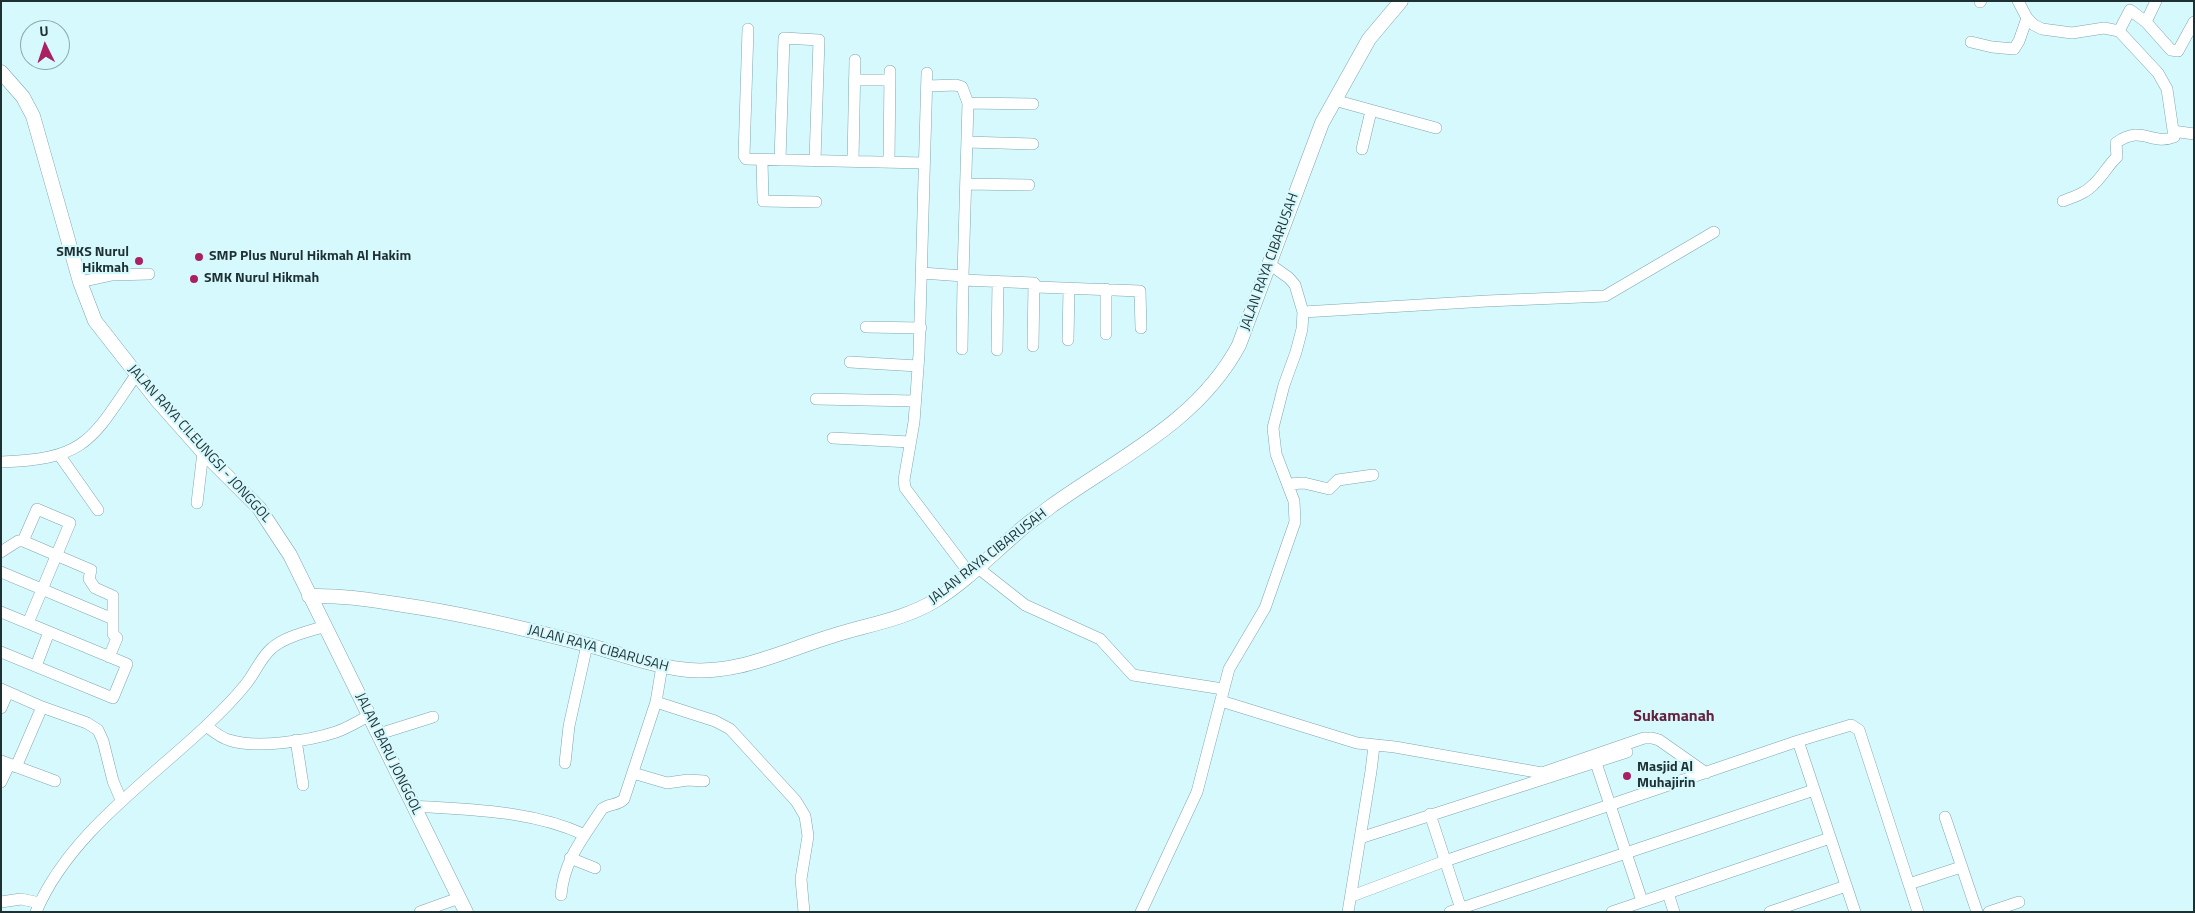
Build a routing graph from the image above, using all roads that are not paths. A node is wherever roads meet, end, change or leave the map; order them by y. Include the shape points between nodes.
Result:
1 (1401, 1) edge
2 (2018, 1) edge
3 (2156, 1) edge
4 (2027, 18) junction
5 (2146, 22) junction
6 (2194, 22) edge
7 (748, 29) dead end
8 (2119, 32) junction
9 (1971, 42) dead end
10 (855, 60) dead end
11 (1, 72) edge
12 (926, 72) dead end
13 (854, 80) junction
14 (928, 86) junction
15 (1334, 100) junction
16 (968, 102) junction
17 (1033, 104) dead end
18 (1370, 111) junction
19 (1436, 128) dead end
20 (2173, 131) junction
21 (2194, 134) edge
22 (967, 142) junction
23 (1032, 144) dead end
24 (1362, 149) dead end
25 (762, 160) junction
26 (780, 160) junction
27 (815, 160) junction
28 (854, 161) junction
29 (889, 162) junction
30 (924, 163) junction
31 (966, 184) junction
32 (1029, 186) dead end
33 (2063, 201) dead end
34 (816, 202) dead end
35 (1714, 232) dead end
36 (1268, 264) junction
37 (922, 273) junction
38 (150, 274) dead end
39 (963, 278) junction
40 (998, 281) junction
41 (80, 282) junction
42 (1034, 283) junction
43 (1070, 288) junction
44 (1106, 289) junction
45 (1303, 312) junction
46 (866, 326) dead end
47 (920, 328) junction
48 (1141, 328) dead end
49 (1106, 334) dead end
50 (1068, 340) dead end
51 (1033, 346) dead end
52 (962, 350) dead end
53 (997, 350) dead end
54 (850, 362) dead end
55 (918, 366) junction
56 (136, 375) junction
57 (816, 399) dead end
58 (915, 401) junction
59 (833, 438) dead end
60 (910, 442) junction
61 (203, 452) junction
62 (60, 456) junction
63 (1, 462) edge
64 (1373, 475) dead end
65 (1288, 484) junction
66 (198, 503) dead end
67 (98, 510) dead end
68 (23, 541) junction
69 (1, 552) edge
70 (56, 556) junction
71 (974, 571) junction
72 (1, 572) edge
73 (42, 589) junction
74 (309, 596) junction
75 (1, 612) edge
76 (113, 619) junction
77 (28, 623) junction
78 (325, 626) junction
79 (49, 632) junction
80 (587, 645) junction
81 (1, 652) edge
82 (109, 657) junction
83 (36, 666) junction
84 (662, 666) junction
85 (5, 690) edge
86 (1222, 695) junction
87 (656, 702) junction
88 (42, 707) junction
89 (1, 708) edge
90 (370, 715) junction
91 (433, 717) dead end
92 (206, 726) junction
93 (379, 734) junction
94 (296, 740) junction
95 (1798, 741) junction
96 (1374, 746) junction
97 (565, 763) dead end
98 (1596, 763) junction
99 (9, 764) edge
100 (633, 773) junction
101 (1701, 775) junction
102 (55, 781) dead end
103 (704, 781) dead end
104 (1, 782) edge
105 (303, 785) dead end
106 (1527, 786) junction
107 (1814, 790) junction
108 (121, 800) junction
109 (1610, 805) junction
110 (413, 806) junction
111 (1430, 814) junction
112 (1945, 817) dead end
113 (1898, 828) dead end
114 (585, 835) junction
115 (1360, 838) junction
116 (1830, 838) junction
117 (1626, 853) junction
118 (570, 858) junction
119 (1445, 861) junction
120 (595, 868) dead end
121 (1961, 868) junction
122 (1913, 883) junction
123 (1846, 886) junction
124 (1668, 893) junction
125 (560, 895) dead end
126 (1352, 896) junction
127 (459, 898) junction
128 (1, 902) edge
129 (1642, 902) junction
130 (2019, 902) dead end
131 (38, 907) edge
132 (1457, 910) edge
133 (1616, 911) edge
134 (420, 912) edge
135 (466, 912) edge
136 (804, 912) edge
137 (1141, 912) edge
138 (1348, 912) edge
139 (1674, 912) edge
140 (1770, 912) edge
141 (1855, 912) edge
142 (1918, 912) edge
143 (1977, 912) edge
144 (1989, 912) edge

1 - 15 main road, JALAN RAYA CIBARUSAH via 1369,39
2 - 4 street
3 - 5 street
4 - 8 street via 2042,29 2072,33 2104,28
4 - 9 street via 2014,49
5 - 6 street via 2171,50 2178,51
5 - 8 street via 2130,10
7 - 25 street via 744,156 748,160
8 - 20 street via 2158,73 2167,89
10 - 13 street
11 - 41 main road, JALAN RAYA CILEUNGSI - JONGGOL via 23,97 36,124
12 - 14 street
13 - 28 street
13 - 29 street via 890,75
14 - 16 street via 962,86
14 - 30 street
15 - 18 street
15 - 36 main road, JALAN RAYA CIBARUSAH via 1317,133
16 - 17 street
16 - 22 street
18 - 19 street
18 - 24 street
20 - 21 street
20 - 33 street via 2174,137 2165,141 2141,134 2127,135 2116,143 2117,157 2094,185
22 - 23 street
22 - 31 street
25 - 26 street
25 - 34 street via 763,201
26 - 27 street
26 - 27 street via 784,38 818,40
27 - 28 street
28 - 29 street
29 - 30 street
30 - 37 street
31 - 32 street
31 - 39 street
35 - 45 street via 1604,296
36 - 45 street via 1295,285
36 - 71 main road, JALAN RAYA CIBARUSAH via 1239,344 1226,367 1199,400 1155,437 1057,502
37 - 39 street
37 - 47 street
38 - 41 street via 112,275
39 - 40 street
39 - 52 street
40 - 42 street
40 - 53 street
41 - 56 main road, JALAN RAYA CILEUNGSI - JONGGOL via 95,320
42 - 43 street via 1037,287
42 - 51 street
43 - 44 street
43 - 50 street
44 - 48 street via 1140,290
44 - 49 street
45 - 65 street via 1302,330 1273,428 1276,454
46 - 47 street
47 - 55 street
54 - 55 street
55 - 58 street
56 - 61 main road, JALAN RAYA CILEUNGSI - JONGGOL
56 - 62 street via 93,436
57 - 58 street
58 - 60 street
59 - 60 street
60 - 71 street via 904,471 905,488
61 - 66 street
61 - 74 main road, JALAN RAYA CILEUNGSI - JONGGOL via 268,520 290,554
62 - 63 street
62 - 67 street
64 - 65 street via 1338,480 1328,489
65 - 86 street via 1296,511 1293,533 1265,608 1229,669
68 - 69 street
68 - 70 street
68 - 70 street via 36,509 70,523
70 - 73 street
70 - 76 street via 91,570 89,579 95,588 113,596
71 - 84 main road, JALAN RAYA CIBARUSAH via 926,606 756,662 722,670 696,671
71 - 86 street via 1024,605 1100,639 1133,675
72 - 73 street
73 - 76 street
73 - 77 street
74 - 78 main road, JALAN BARU JONGGOL
74 - 80 main road, JALAN RAYA CIBARUSAH via 340,595 426,608 488,619
75 - 77 street
76 - 82 street via 113,634 117,638
77 - 79 street
78 - 90 main road, JALAN BARU JONGGOL
78 - 92 street via 285,640 270,649 245,686
79 - 82 street
79 - 83 street
80 - 84 main road, JALAN RAYA CIBARUSAH
80 - 97 street via 569,726
81 - 83 street
82 - 83 street via 127,664 113,698
84 - 87 street
85 - 88 street
85 - 89 street
86 - 96 street via 1341,739
86 - 137 street via 1197,792
87 - 100 street
87 - 136 street via 730,729 796,800 805,816 808,836 802,872
88 - 99 street
88 - 108 street via 88,723 98,730
90 - 93 main road, JALAN BARU JONGGOL
90 - 94 street via 336,732
91 - 93 street
92 - 94 street via 227,740 241,743
92 - 108 street
93 - 110 main road, JALAN BARU JONGGOL
94 - 105 street
95 - 101 street
95 - 107 street
95 - 122 street via 1845,726 1855,726 1859,730
96 - 101 street via 1542,773 1652,738 1659,740
96 - 106 street via 1393,754 1520,776
96 - 115 street
98 - 101 street via 1652,745
98 - 106 street
98 - 109 street
99 - 102 street
99 - 104 street
100 - 103 street via 667,783
100 - 114 street via 624,799 602,808
101 - 109 street
106 - 111 street
107 - 116 street
107 - 117 street
108 - 131 street via 53,878
109 - 117 street
109 - 119 street
110 - 114 street via 534,818
110 - 127 main road, JALAN BARU JONGGOL
111 - 115 street
111 - 119 street
112 - 121 street
113 - 122 street
114 - 118 street
115 - 126 street
116 - 123 street
116 - 124 street
117 - 129 street
117 - 132 street
118 - 120 street
118 - 125 street
119 - 126 street
119 - 132 street
121 - 122 street
121 - 143 street
122 - 142 street
123 - 140 street
123 - 141 street
124 - 129 street
124 - 139 street
126 - 138 street
127 - 134 street
127 - 135 main road, JALAN BARU JONGGOL
128 - 131 street via 21,900
129 - 133 street
130 - 144 street

